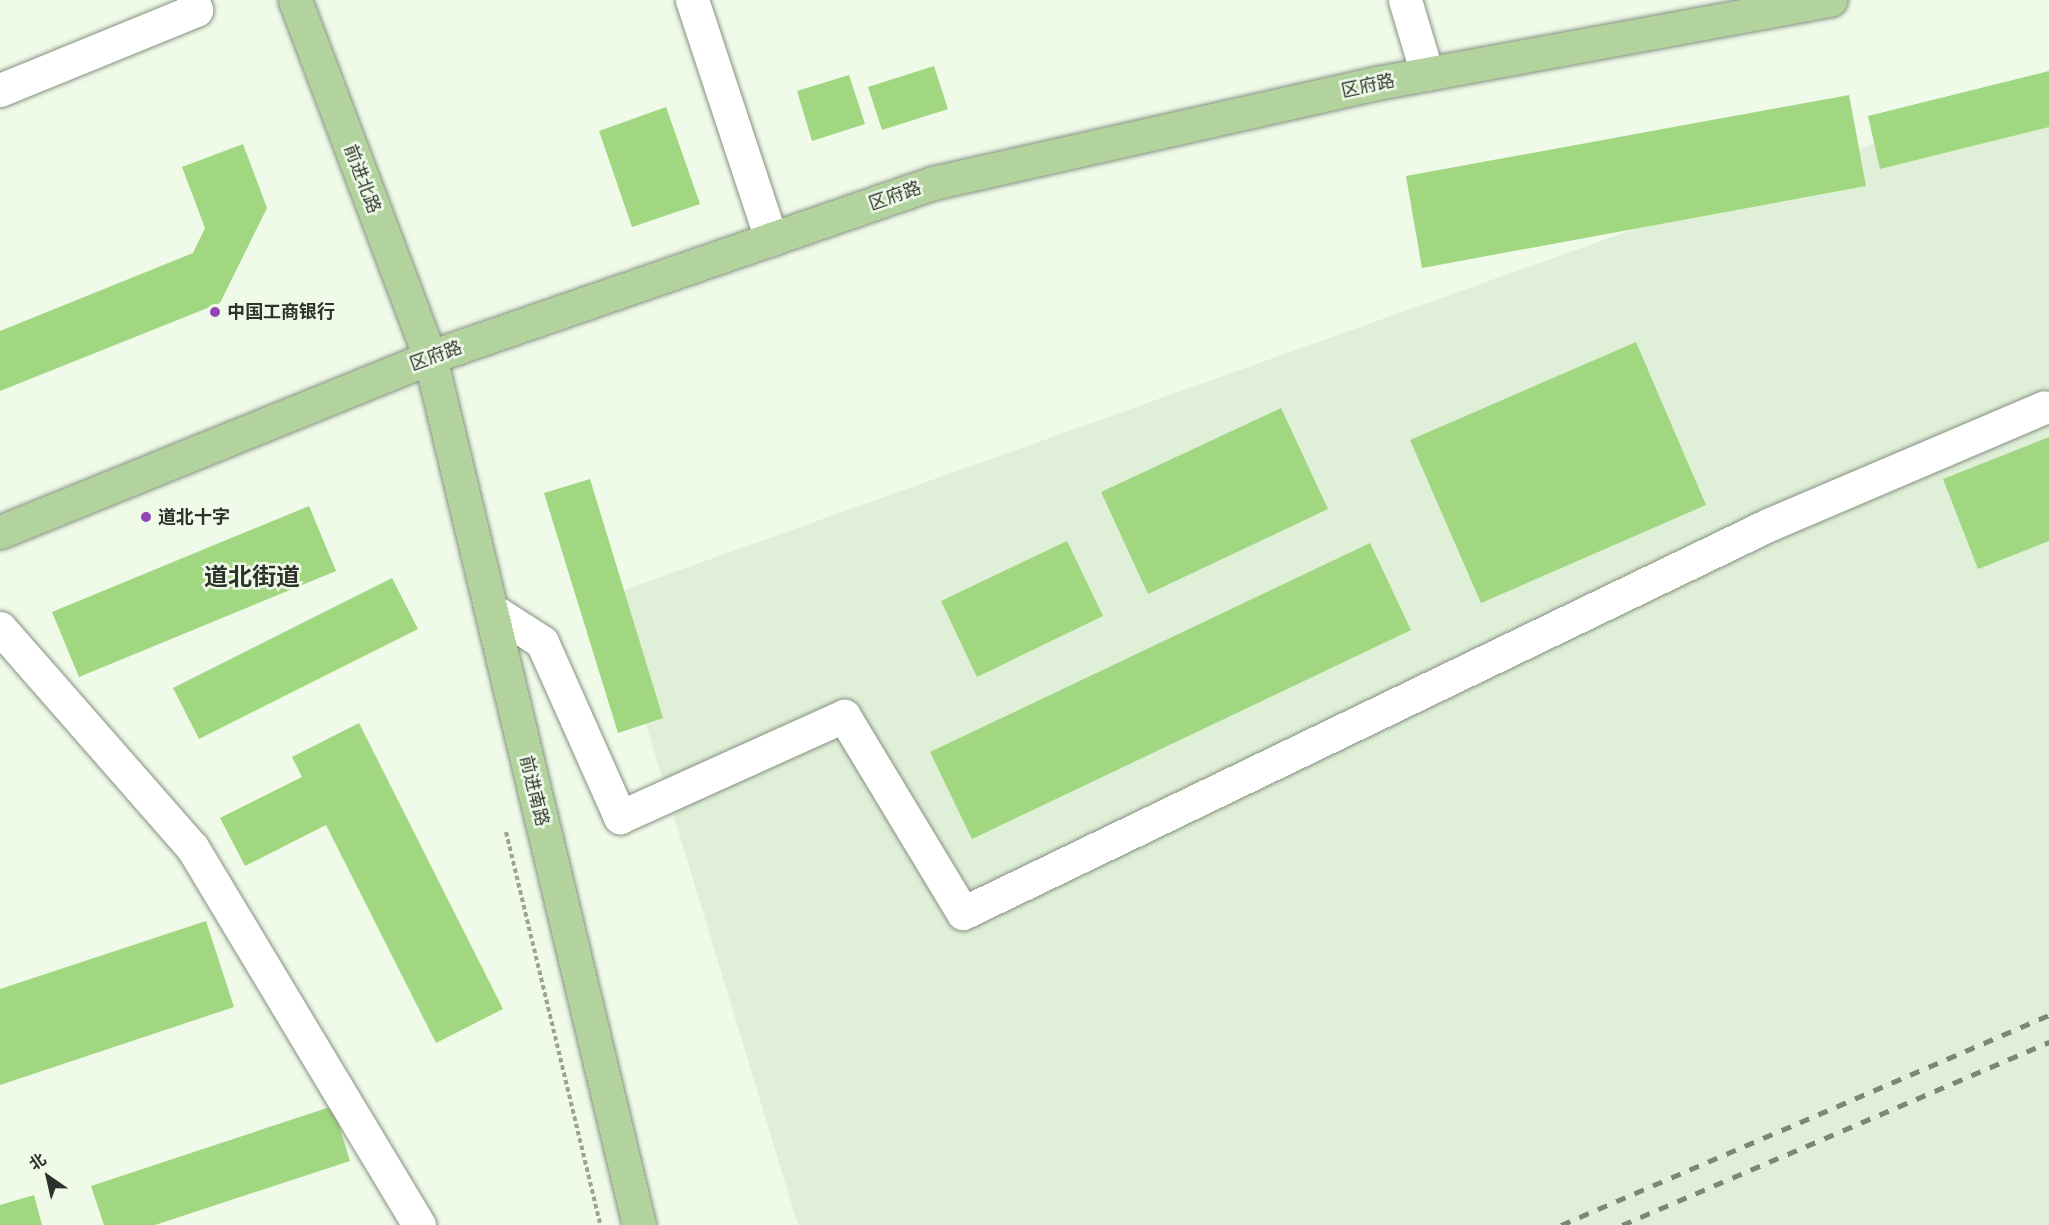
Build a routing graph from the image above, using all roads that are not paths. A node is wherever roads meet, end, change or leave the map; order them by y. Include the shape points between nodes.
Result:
1 (193, 0) edge
2 (295, 0) edge
3 (692, 0) edge
4 (1406, 0) edge
5 (1830, 0) edge
6 (1774, 6) edge
7 (1427, 74) junction
8 (0, 90) edge
9 (771, 239) junction
10 (430, 357) junction
11 (2044, 407) dead end
12 (0, 532) edge
13 (491, 609) junction
14 (0, 628) edge
15 (419, 1225) edge
16 (639, 1225) edge

1 - 8 street via 196,10
2 - 10 main road, 前进北路
3 - 9 street
4 - 7 street
5 - 6 main road, 区府路
6 - 7 main road, 区府路
7 - 9 main road, 区府路 via 933,183
9 - 10 main road, 区府路
10 - 12 main road, 区府路
10 - 13 main road, 前进南路
11 - 13 street via 1768,525 963,913 844,716 620,817 542,642
13 - 16 main road, 前进南路
14 - 15 street via 192,847

